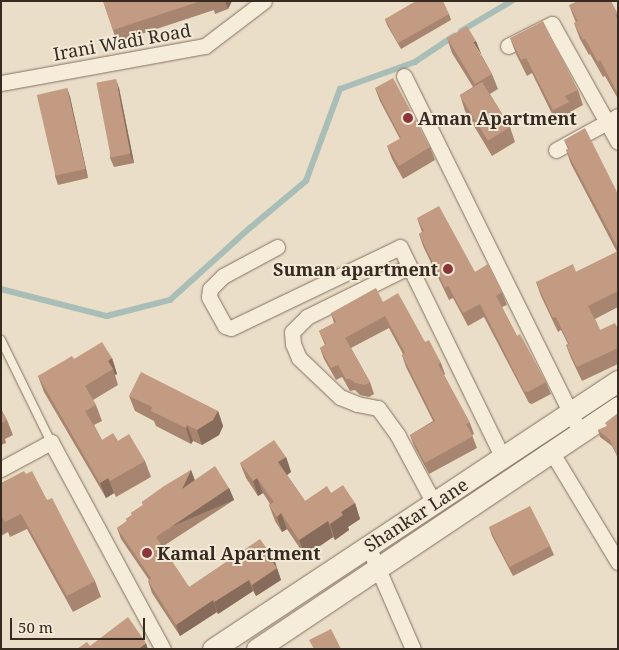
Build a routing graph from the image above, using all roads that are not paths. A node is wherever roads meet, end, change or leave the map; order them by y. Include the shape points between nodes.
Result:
1 (264, 1) edge
2 (508, 46) dead end
3 (404, 76) dead end
4 (1, 83) edge
5 (612, 119) edge
6 (618, 142) edge
7 (556, 150) dead end
8 (277, 247) dead end
9 (408, 266) junction
10 (1, 340) edge
11 (618, 381) edge
12 (618, 407) edge
13 (569, 412) junction
14 (581, 432) junction
15 (51, 442) junction
16 (551, 451) junction
17 (503, 458) junction
18 (1, 469) edge
19 (434, 503) junction
20 (368, 546) junction
21 (618, 562) edge
22 (378, 569) junction
23 (163, 649) edge
24 (213, 649) edge
25 (257, 649) edge
26 (413, 649) edge

1 - 4 street, Irani Wadi Road via 205,46
2 - 5 street via 552,24
3 - 13 street
5 - 6 street
5 - 7 street
8 - 9 street via 223,276 210,289 210,297 225,326 231,328 396,247 400,247
9 - 17 street
9 - 19 street via 307,317 292,332 293,344 299,358 340,397 378,408 398,436
10 - 15 lane
11 - 13 street, Shankar Lane
12 - 14 street, Shankar Lane
13 - 14 street
13 - 17 street, Shankar Lane
14 - 16 street, Shankar Lane
15 - 18 street
15 - 23 street
16 - 21 street
16 - 22 street, Shankar Lane
17 - 19 street, Shankar Lane
19 - 20 street, Shankar Lane
20 - 22 street
20 - 24 street, Shankar Lane
22 - 25 street, Shankar Lane
22 - 26 street

